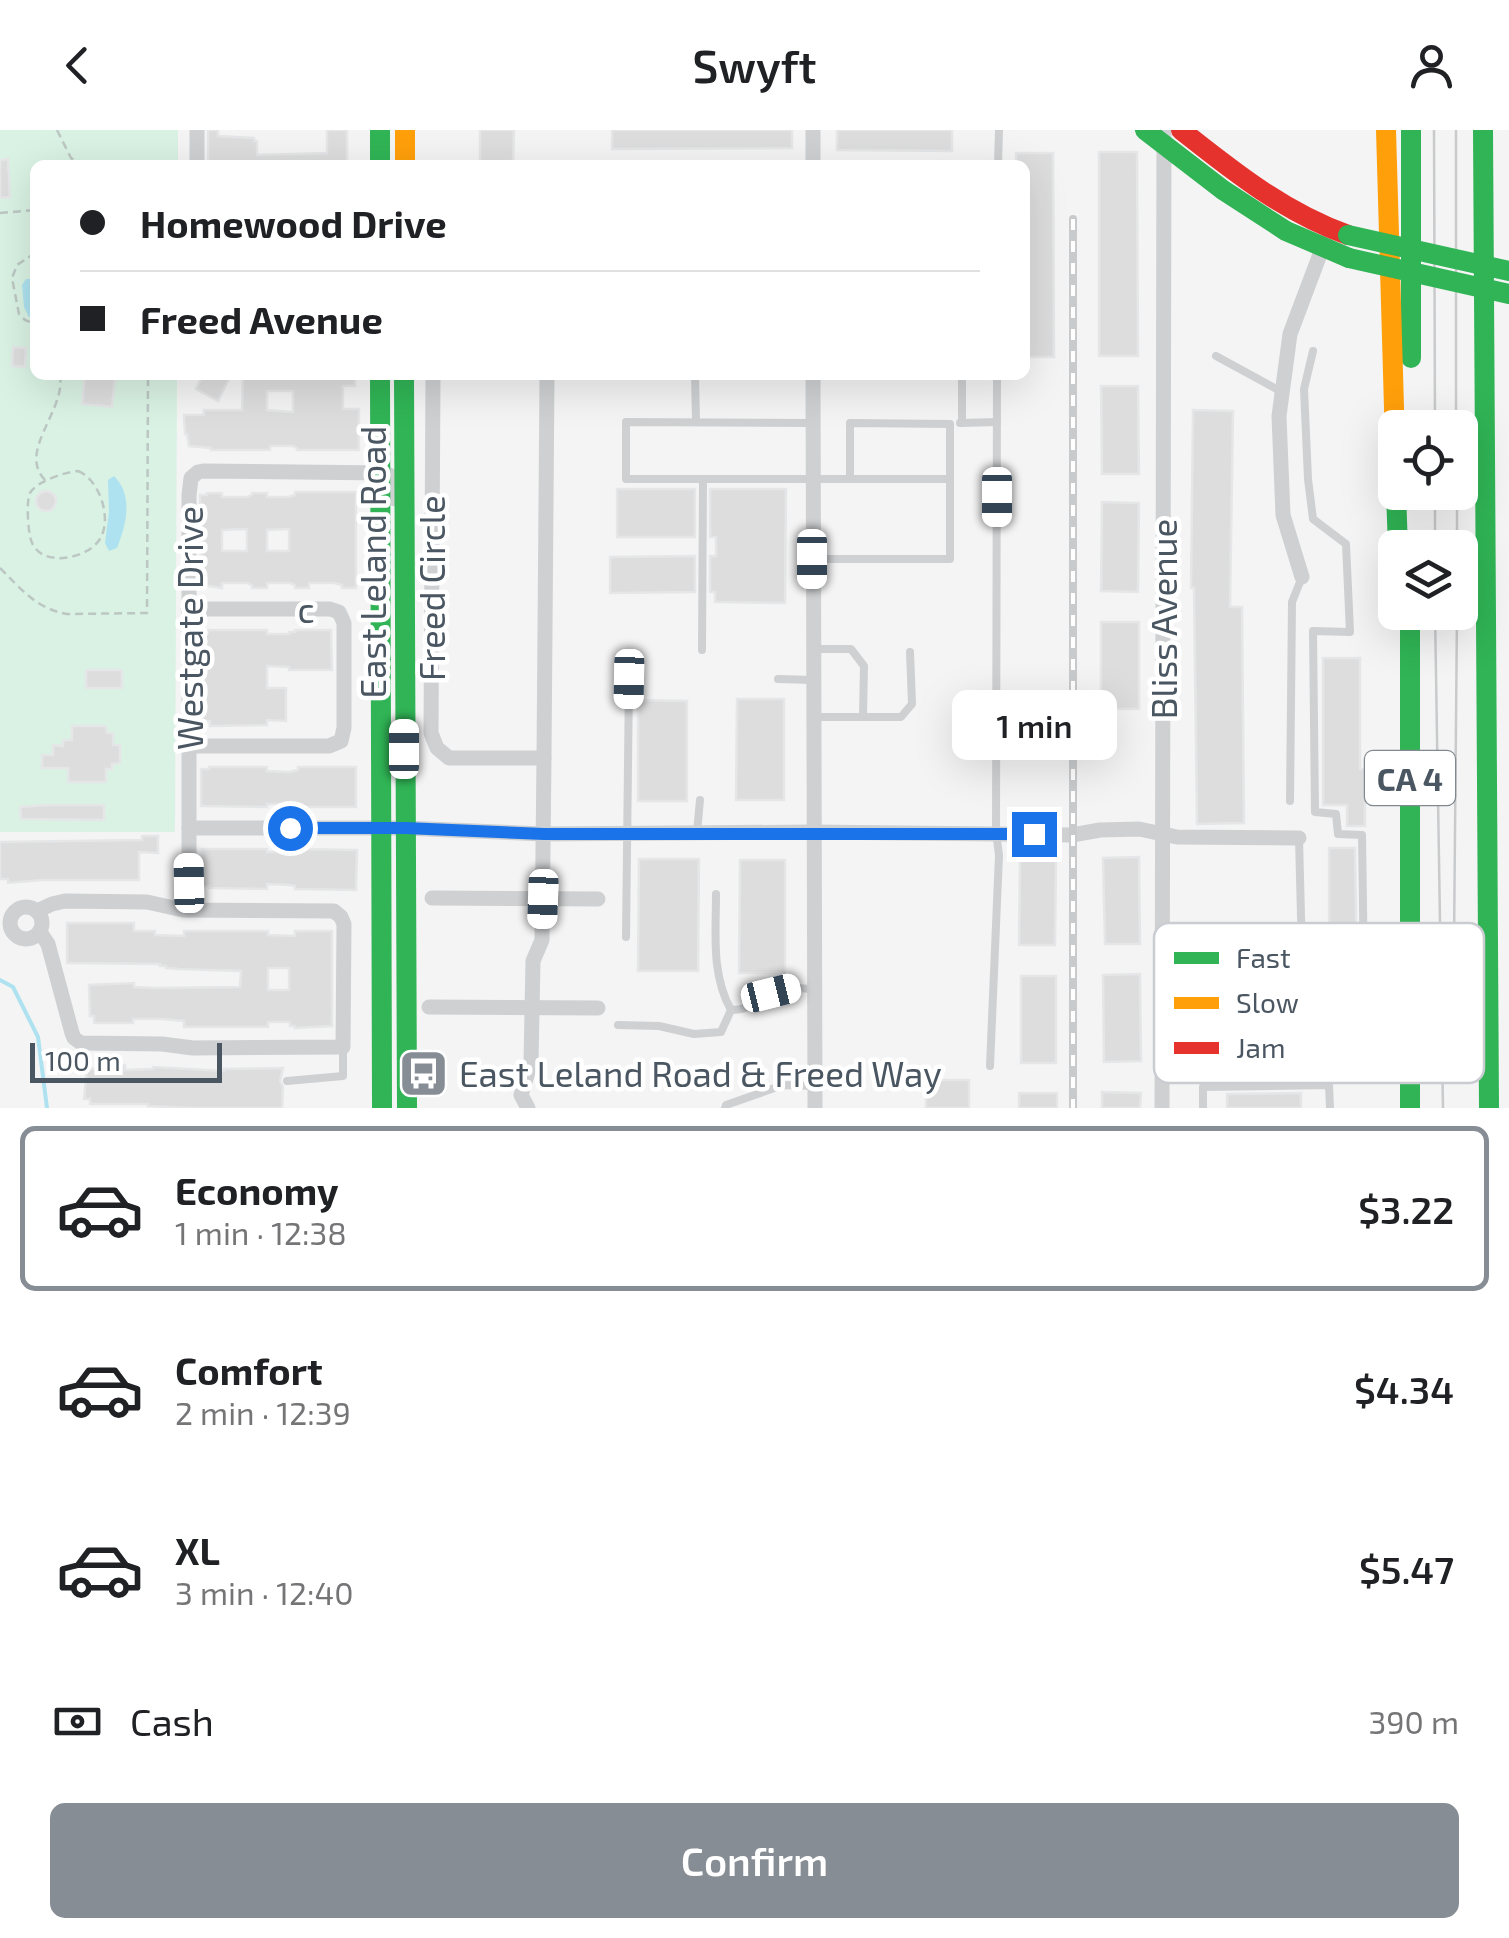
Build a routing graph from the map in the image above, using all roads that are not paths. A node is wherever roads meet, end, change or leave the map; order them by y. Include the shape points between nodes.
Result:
1 (197, 130) edge
2 (380, 130) edge
3 (404, 130) edge
4 (813, 130) edge
5 (998, 130) edge
6 (1145, 130) edge
7 (1386, 130) edge
8 (1411, 130) edge
9 (1483, 130) edge
10 (1170, 134) edge
11 (197, 160) edge
12 (380, 160) edge
13 (404, 160) edge
14 (813, 160) edge
15 (998, 160) edge
16 (1333, 237) junction
17 (1509, 271) edge
18 (1509, 294) edge
19 (1313, 352) dead end
20 (1216, 356) dead end
21 (380, 380) edge
22 (404, 380) edge
23 (433, 380) edge
24 (547, 380) edge
25 (695, 380) edge
26 (812, 380) edge
27 (962, 380) edge
28 (998, 380) edge
29 (1282, 392) junction
30 (1394, 410) edge
31 (1410, 410) edge
32 (696, 422) junction
33 (812, 422) junction
34 (997, 422) junction
35 (962, 423) junction
36 (950, 424) junction
37 (380, 472) junction
38 (703, 479) junction
39 (813, 479) junction
40 (850, 479) junction
41 (950, 480) junction
42 (403, 512) junction
43 (812, 559) junction
44 (1302, 577) joint
45 (188, 609) junction
46 (1400, 630) edge
47 (1410, 630) edge
48 (812, 648) junction
49 (702, 650) dead end
50 (910, 652) dead end
51 (629, 679) dead end
52 (778, 680) dead end
53 (813, 680) junction
54 (813, 717) junction
55 (863, 717) junction
56 (188, 746) junction
57 (544, 758) junction
58 (700, 800) dead end
59 (1290, 801) dead end
60 (189, 828) junction
61 (381, 828) junction
62 (405, 828) junction
63 (697, 832) junction
64 (812, 832) junction
65 (996, 832) junction
66 (626, 833) junction
67 (544, 834) junction
68 (1162, 834) junction
69 (1299, 838) joint
70 (716, 894) dead end
71 (432, 898) dead end
72 (543, 899) junction
73 (598, 899) dead end
74 (189, 910) junction
75 (37, 911) junction
76 (1162, 923) edge
77 (1301, 923) edge
78 (1364, 923) edge
79 (1408, 923) edge
80 (1409, 923) edge
81 (40, 932) junction
82 (626, 937) dead end
83 (814, 989) junction
84 (430, 1007) dead end
85 (598, 1008) dead end
86 (530, 1009) junction
87 (731, 1010) junction
88 (618, 1025) dead end
89 (344, 1047) junction
90 (990, 1066) dead end
91 (287, 1080) dead end
92 (1410, 1083) edge
93 (815, 1086) junction
94 (524, 1101) edge
95 (382, 1108) edge
96 (406, 1108) edge
97 (725, 1108) edge
98 (815, 1108) edge
99 (1203, 1108) edge
100 (1330, 1108) edge
101 (1410, 1108) edge
102 (1489, 1108) edge

1 - 11 street
2 - 12 main road
3 - 13 main road
4 - 14 street
5 - 15 lane
6 - 10 main road
7 - 30 main road
8 - 31 main road
9 - 102 main road, CA 4
10 - 16 main road via 1223,190 1286,231
10 - 68 street, Bliss Avenue
16 - 17 main road, bridge
16 - 18 main road, bridge via 1348,258
16 - 29 street via 1290,334
19 - 78 lane via 1304,389 1313,519 1346,544 1350,632 1313,631 1315,812 1336,814 1338,834 1362,835
20 - 29 lane
21 - 37 main road, East Leland Road
22 - 42 main road, East Leland Road
23 - 57 street, Freed Circle via 431,733 449,758
24 - 57 street
25 - 32 lane
26 - 33 street
27 - 35 lane
28 - 34 lane
29 - 44 street via 1283,515
32 - 33 lane
32 - 38 lane via 626,422 626,479
33 - 39 street
34 - 35 lane
34 - 65 lane
35 - 36 lane
36 - 40 lane via 850,424
36 - 41 lane
37 - 42 street via 394,477
37 - 45 street, Westgate Drive via 192,475
37 - 61 main road, East Leland Road
38 - 39 lane
38 - 49 lane
39 - 40 lane
39 - 43 street
40 - 41 lane
41 - 43 lane via 950,559
42 - 62 main road, East Leland Road
43 - 48 street
44 - 59 lane via 1292,602
45 - 56 street, Westgate Drive
45 - 56 street, c via 330,609 344,623 344,732 338,743
46 - 79 main road
47 - 80 main road, CA 4
48 - 53 street
48 - 55 lane via 851,649 864,666
50 - 55 lane via 912,704 901,717
51 - 66 lane
52 - 53 lane
53 - 54 street
54 - 55 lane
54 - 64 street
56 - 60 street, Westgate Drive
57 - 67 street
58 - 63 lane
60 - 61 street
60 - 74 street, Westgate Drive
61 - 62 street
61 - 95 main road, East Leland Road
62 - 67 street
62 - 96 main road, East Leland Road
63 - 64 street
63 - 66 street
64 - 65 street
64 - 83 street
65 - 68 street
65 - 90 lane
66 - 67 street
66 - 82 lane
67 - 72 street
68 - 69 street
68 - 76 street, Bliss Avenue
69 - 77 lane
70 - 87 lane via 716,969
71 - 72 street
72 - 73 street
72 - 86 street
74 - 75 street via 147,902 65,902
74 - 89 street via 337,912 344,924
75 - 81 street
75 - 81 street via 21,908 9,924 21,939
81 - 89 street via 81,1043
83 - 87 lane via 782,990 745,1010
83 - 93 street
84 - 86 street
85 - 86 street
86 - 94 street
87 - 88 lane via 721,1032
89 - 91 lane via 343,1076
92 - 101 main road, CA 4
93 - 97 lane via 783,1085
93 - 98 street
99 - 100 lane via 1203,1087 1329,1085

